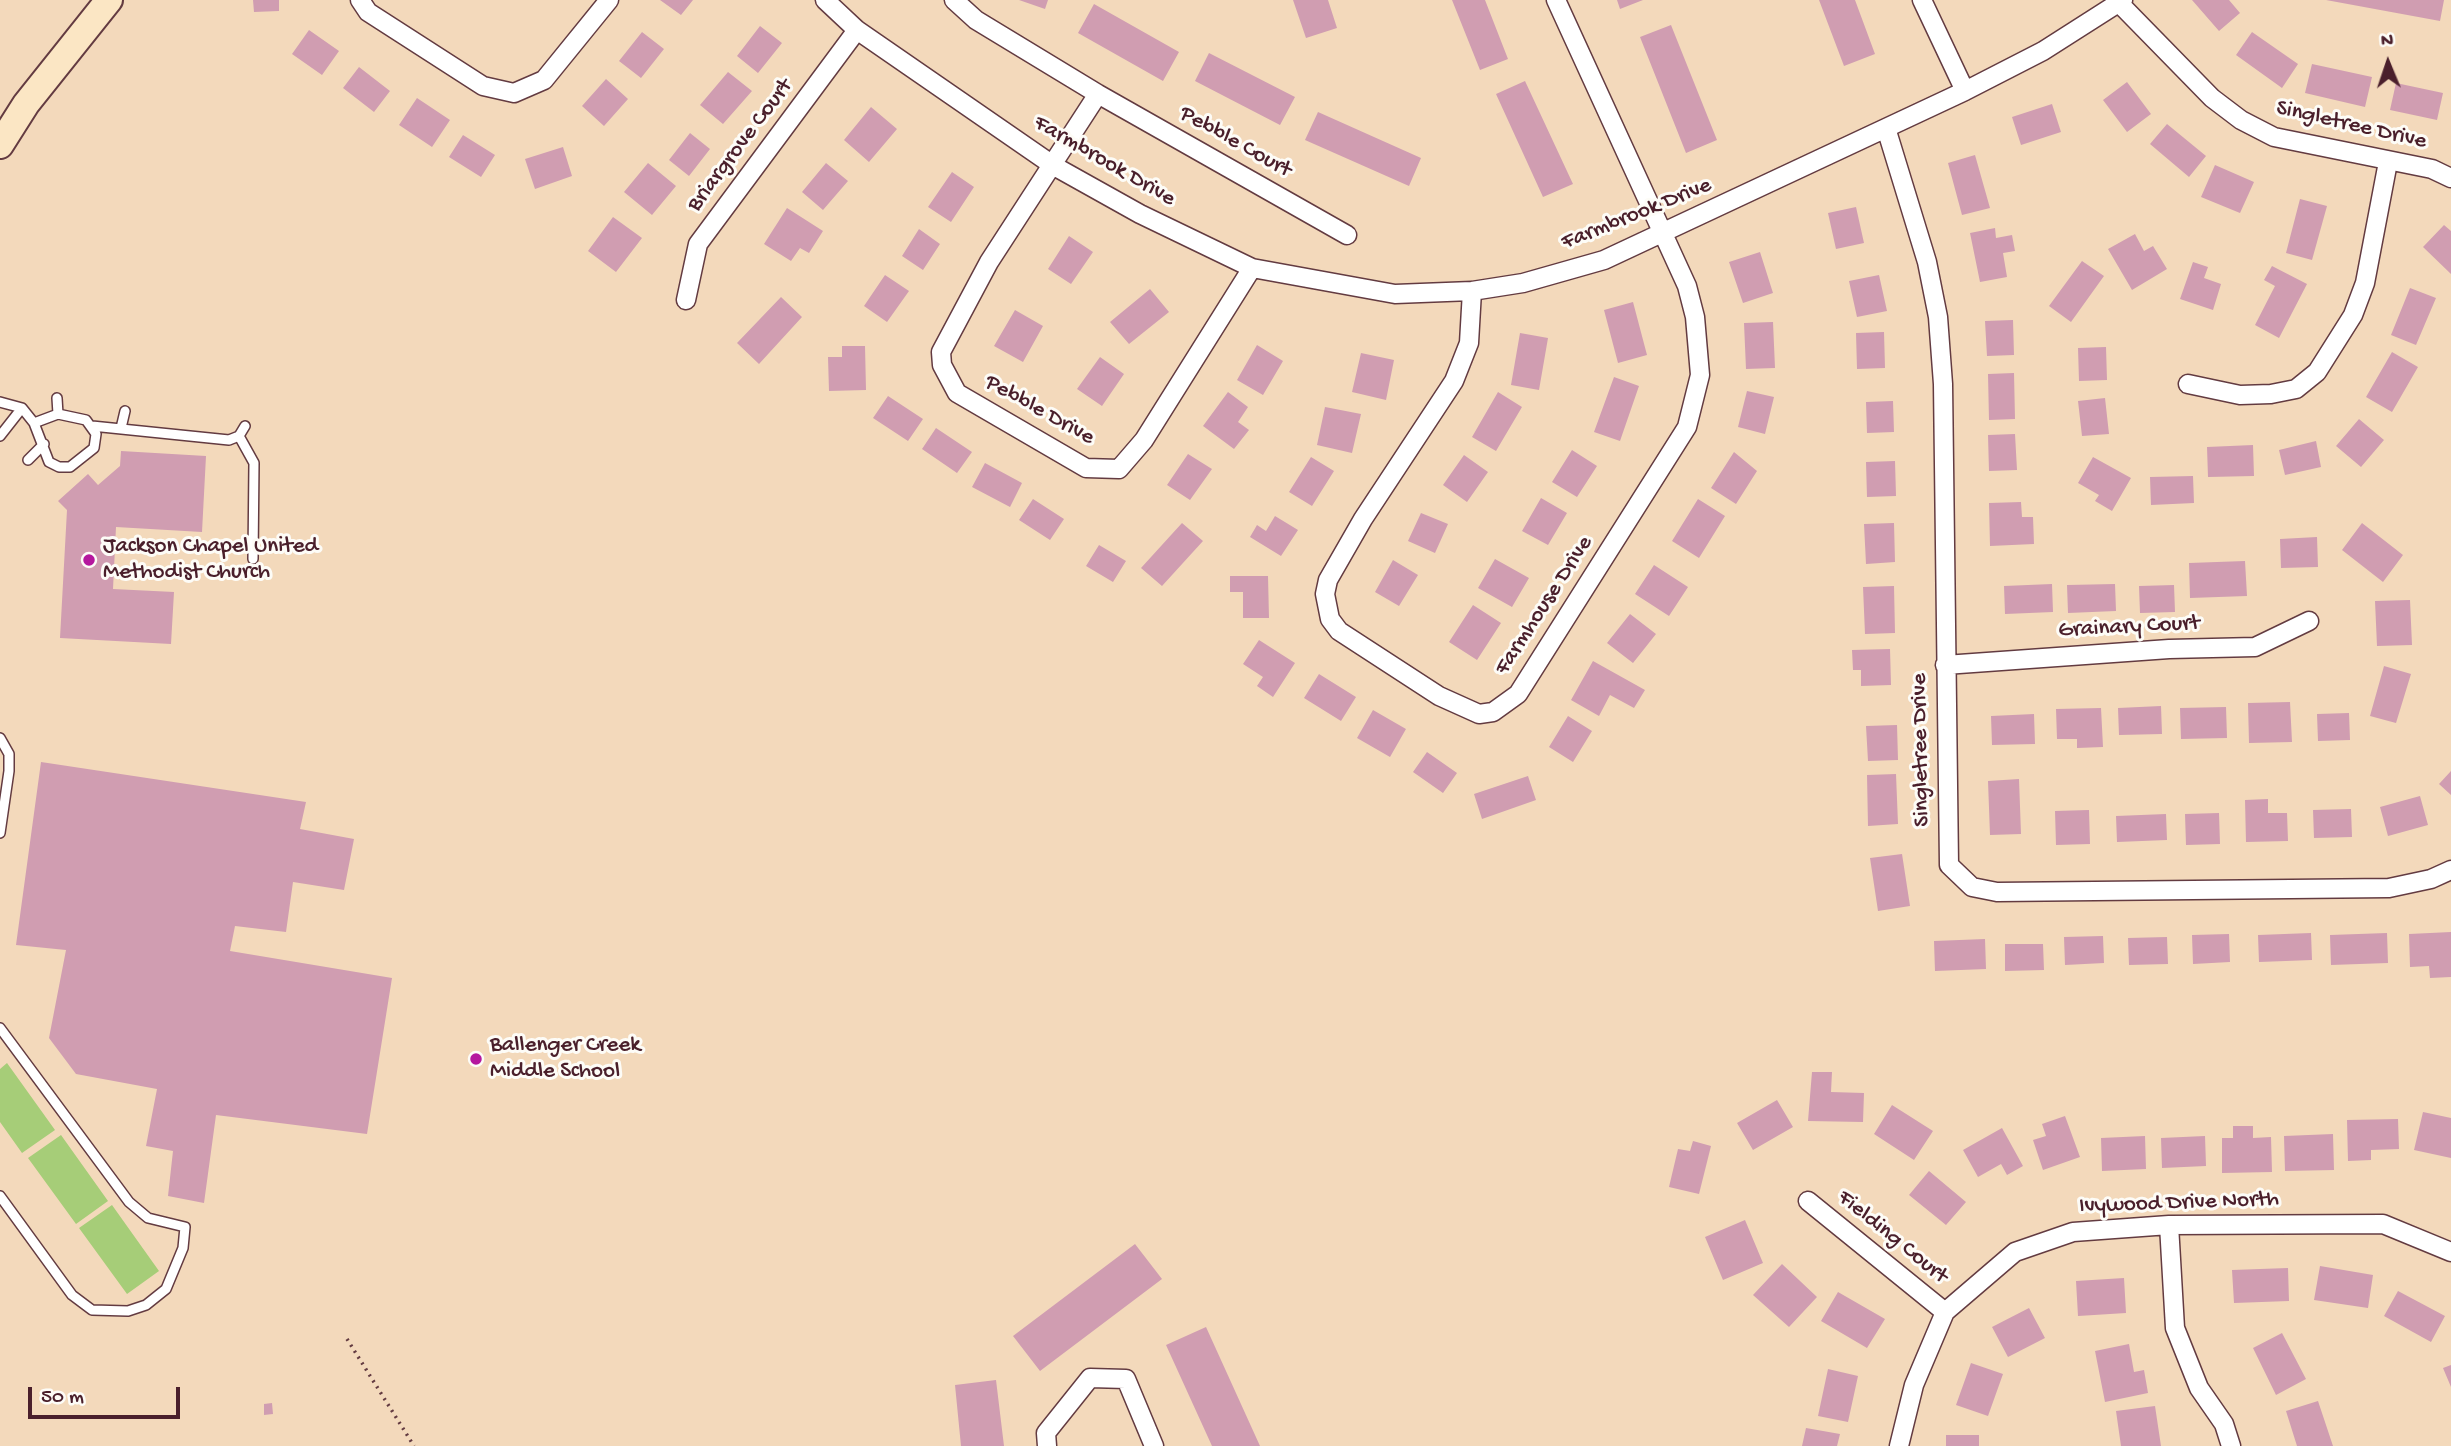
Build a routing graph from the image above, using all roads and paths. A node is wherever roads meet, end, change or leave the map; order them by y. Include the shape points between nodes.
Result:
1 (109, 0) edge
2 (360, 0) edge
3 (609, 0) edge
4 (825, 0) edge
5 (954, 0) edge
6 (1556, 0) edge
7 (1922, 0) edge
8 (2122, 2) edge
9 (857, 30) junction
10 (1965, 91) junction
11 (1098, 94) junction
12 (1885, 128) junction
13 (0, 145) edge
14 (2388, 162) junction
15 (1054, 166) junction
16 (2451, 178) edge
17 (1347, 235) dead end
18 (1663, 235) junction
19 (1252, 268) junction
20 (1472, 291) junction
21 (686, 300) dead end
22 (2188, 384) dead end
23 (57, 398) dead end
24 (0, 402) edge
25 (22, 408) junction
26 (125, 411) dead end
27 (58, 414) junction
28 (34, 423) junction
29 (92, 426) junction
30 (245, 426) dead end
31 (121, 428) junction
32 (0, 436) edge
33 (239, 436) junction
34 (44, 444) junction
35 (28, 460) dead end
36 (253, 559) dead end
37 (2309, 621) dead end
38 (1945, 666) junction
39 (0, 738) edge
40 (0, 832) edge
41 (2451, 870) edge
42 (0, 1028) edge
43 (0, 1196) edge
44 (1808, 1201) dead end
45 (2169, 1225) junction
46 (2451, 1252) edge
47 (1945, 1312) junction
48 (347, 1339) dead end
49 (414, 1446) edge
50 (1047, 1446) edge
51 (1154, 1446) edge
52 (1899, 1446) edge
53 (2231, 1446) edge

1 - 13 main road via 26,104
2 - 3 street via 368,12 483,86 514,93 544,80
4 - 9 street, Farmbrook Drive
5 - 11 street, Pebble Court via 976,20
6 - 18 street
7 - 10 street
8 - 10 street, Farmbrook Drive via 2043,51
8 - 14 street, Singletree Drive via 2212,98 2241,120 2274,137
9 - 15 street, Farmbrook Drive
9 - 21 street, Briargrove Court via 698,244
10 - 12 street, Farmbrook Drive
11 - 15 street
11 - 17 street, Pebble Court
12 - 18 street, Farmbrook Drive
12 - 38 street, Singletree Drive via 1927,262 1938,317 1943,384
14 - 16 street, Singletree Drive via 2432,169
14 - 22 street via 2365,283 2353,315 2317,372 2296,389 2272,394 2240,395
15 - 19 street, Farmbrook Drive
15 - 19 street, Pebble Drive via 989,262 941,352 942,365 957,393 1086,468 1118,469 1144,440
18 - 20 street, Farmbrook Drive via 1604,260 1523,283
18 - 20 street, Farmhouse Drive via 1687,286 1695,317 1700,374 1687,427 1518,694 1493,712 1479,714 1439,696 1339,631 1330,619 1325,594 1328,580 1363,519 1454,381 1469,343
19 - 20 street, Farmbrook Drive via 1395,294
23 - 27 lane
24 - 25 lane
25 - 28 lane
25 - 32 lane
26 - 31 lane
27 - 28 lane
27 - 29 lane via 86,420
28 - 34 lane
29 - 31 lane
29 - 34 lane via 94,448 70,467 49,462
30 - 33 lane
31 - 33 lane via 229,440
33 - 36 lane via 254,463
34 - 35 lane
37 - 38 street, Grainary Court via 2255,647
38 - 41 street, Singletree Drive via 1949,865 1972,887 1997,892 2389,888
39 - 40 lane via 9,754 9,771
42 - 43 lane via 129,1202 148,1218 185,1227 183,1248 166,1289 146,1306 128,1311 92,1310 72,1295
44 - 47 street, Fielding Court
45 - 46 street, Ivywood Drive North via 2382,1224
45 - 47 street, Ivywood Drive North via 2073,1232 2015,1252
45 - 53 street via 2175,1328 2199,1388 2224,1424
47 - 52 street, Ivywood Drive North via 1914,1385
48 - 49 path
50 - 51 street via 1046,1433 1090,1378 1126,1379

